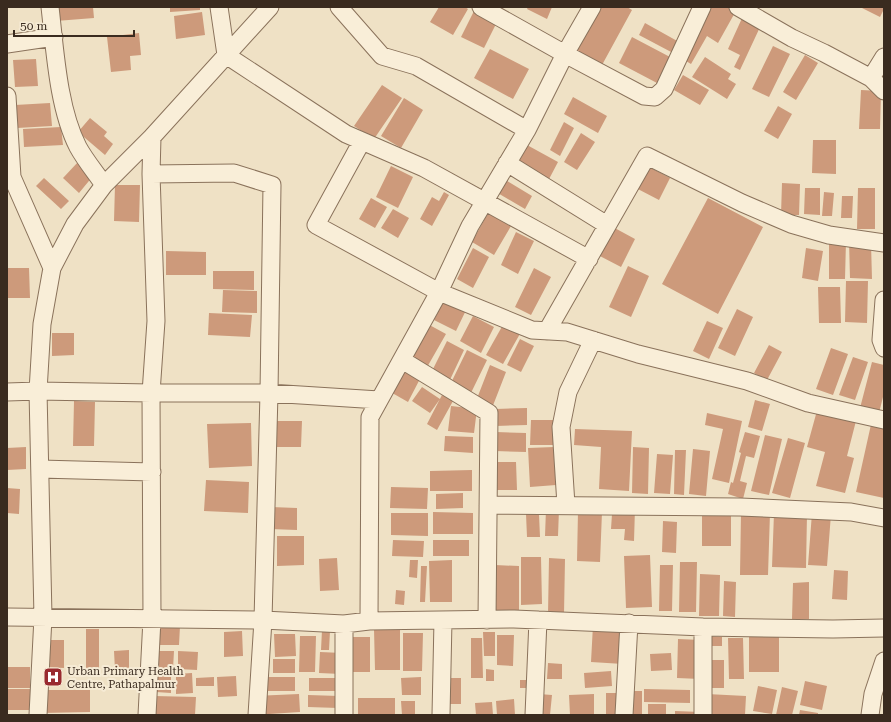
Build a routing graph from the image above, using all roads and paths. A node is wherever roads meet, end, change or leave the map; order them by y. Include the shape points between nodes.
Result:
1 (50, 7) edge
2 (219, 7) edge
3 (270, 7) edge
4 (339, 7) edge
5 (481, 7) edge
6 (592, 7) edge
7 (702, 7) edge
8 (738, 7) edge
9 (54, 37) junction
10 (7, 44) edge
11 (565, 54) junction
12 (226, 55) junction
13 (884, 58) edge
14 (870, 78) junction
15 (884, 91) edge
16 (7, 96) edge
17 (527, 130) junction
18 (152, 137) junction
19 (362, 141) junction
20 (507, 163) junction
21 (151, 174) junction
22 (10, 181) edge
23 (104, 185) junction
24 (485, 201) junction
25 (606, 225) junction
26 (884, 243) edge
27 (589, 259) junction
28 (52, 268) junction
29 (439, 292) junction
30 (884, 300) edge
31 (547, 330) junction
32 (593, 340) junction
33 (884, 348) edge
34 (402, 360) junction
35 (38, 391) junction
36 (7, 392) edge
37 (151, 393) junction
38 (269, 393) junction
39 (379, 400) junction
40 (884, 420) edge
41 (40, 469) junction
42 (152, 472) junction
43 (488, 505) junction
44 (566, 505) junction
45 (884, 518) edge
46 (7, 617) edge
47 (43, 617) junction
48 (152, 619) junction
49 (263, 620) junction
50 (443, 620) junction
51 (487, 620) junction
52 (538, 620) junction
53 (369, 621) junction
54 (344, 624) junction
55 (629, 624) junction
56 (704, 627) junction
57 (884, 628) edge
58 (884, 661) edge
59 (38, 715) edge
60 (147, 715) edge
61 (257, 715) edge
62 (344, 715) edge
63 (441, 715) edge
64 (534, 715) edge
65 (624, 715) edge
66 (703, 715) edge
67 (870, 715) edge

1 - 9 street
2 - 12 street
3 - 12 street
4 - 17 street via 382,56 416,66
5 - 11 street
6 - 11 street
7 - 11 street via 664,89 655,97 644,96
8 - 14 street
9 - 10 street
9 - 23 street via 66,116 78,148
11 - 17 street
12 - 18 street
12 - 19 street via 346,134
13 - 14 street
14 - 15 street
16 - 22 street
17 - 20 street
18 - 21 street
18 - 23 street
19 - 24 street via 424,168
19 - 29 street via 316,225
20 - 24 street
20 - 25 street
21 - 37 street via 156,322
21 - 38 street via 234,174 272,185
22 - 28 street
23 - 28 street via 74,224
24 - 27 street
24 - 29 street via 470,226
25 - 26 street via 647,156 791,224 829,235
25 - 27 street
27 - 31 street
28 - 35 street via 42,324
29 - 31 street via 532,330
29 - 34 street
30 - 33 street via 881,340
31 - 32 street via 567,332
32 - 40 street via 747,381 808,403
32 - 44 street via 568,392 561,427
34 - 39 street
34 - 43 street via 489,412
35 - 36 street
35 - 37 street
35 - 41 street
37 - 38 street
37 - 42 street
38 - 39 street
38 - 49 street
39 - 53 street via 370,417
41 - 42 street
41 - 47 street
42 - 48 street
43 - 44 street
43 - 51 street
44 - 45 street via 740,506 851,512
46 - 47 street
47 - 48 street
47 - 59 street
48 - 49 street
48 - 60 street
49 - 54 street
49 - 61 street
50 - 51 street
50 - 53 street
50 - 63 street
51 - 52 street
52 - 55 street
52 - 64 street
53 - 54 street
54 - 62 street
55 - 56 street
55 - 65 street
56 - 57 street
56 - 66 street
58 - 67 street via 873,694

